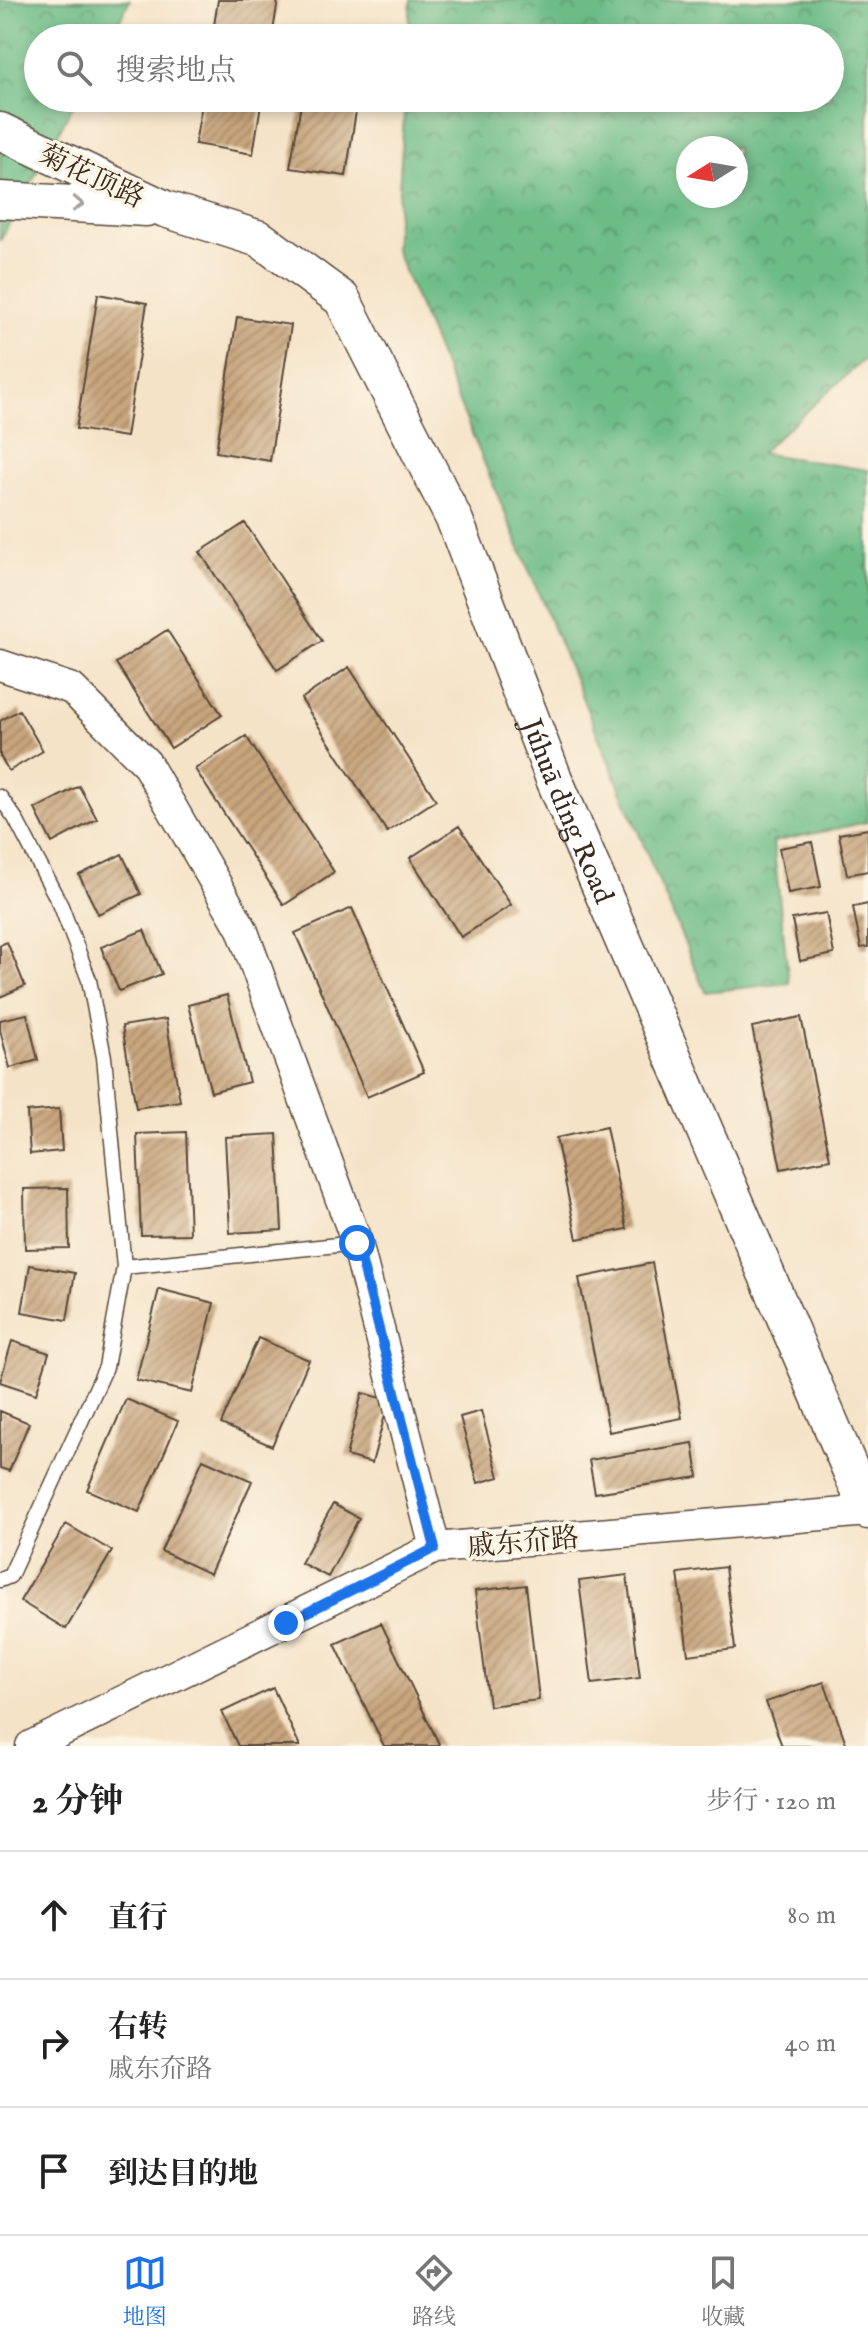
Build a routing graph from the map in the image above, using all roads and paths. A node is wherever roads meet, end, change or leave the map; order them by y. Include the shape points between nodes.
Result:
1 (0, 131) edge
2 (0, 200) edge
3 (165, 209) junction
4 (0, 665) edge
5 (0, 797) edge
6 (357, 1243) junction
7 (124, 1267) junction
8 (868, 1511) edge
9 (435, 1548) junction
10 (0, 1580) edge
11 (31, 1746) edge

1 - 3 street, 菊花顶路
2 -> 3 street, 菊花顶路
3 - 8 street, Júhuā dǐng Road via 260,239 342,299 455,521 554,779
4 - 6 street via 72,689 146,763 242,929
5 - 7 lane via 61,906 89,980 104,1057
6 - 7 lane
6 - 9 street
7 - 10 lane via 106,1367 10,1576
8 - 9 street, 戚东夼路
9 - 11 street, 戚东夼路

